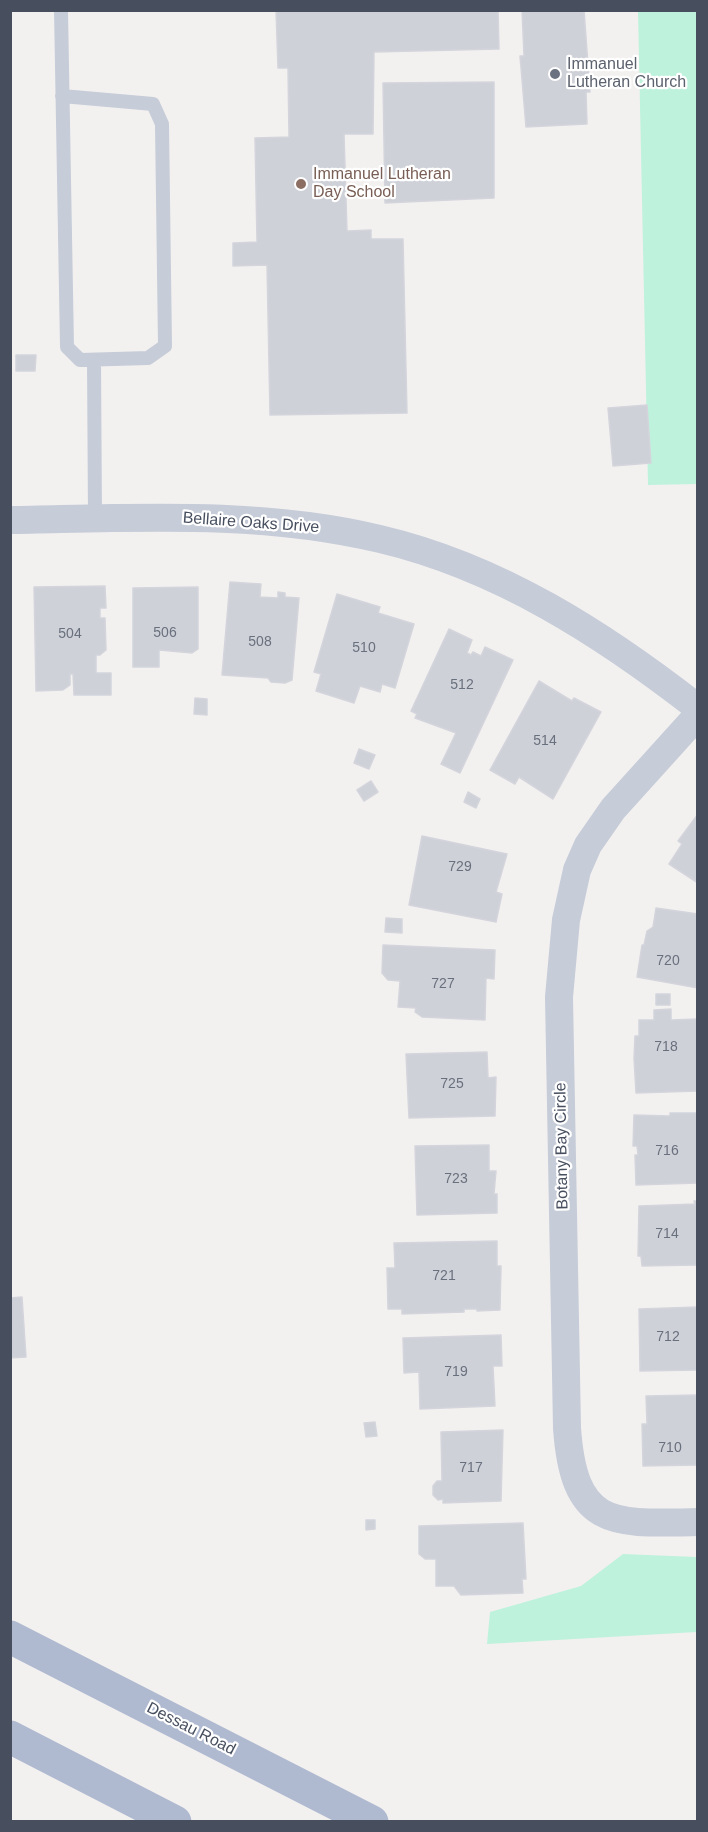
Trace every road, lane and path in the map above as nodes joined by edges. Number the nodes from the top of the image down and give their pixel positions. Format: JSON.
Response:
{"nodes":[{"id":1,"x":61,"y":10,"type":"edge"},
{"id":2,"x":62,"y":96,"type":"junction"},
{"id":3,"x":94,"y":360,"type":"junction"},
{"id":4,"x":94,"y":518,"type":"junction"},
{"id":5,"x":10,"y":520,"type":"edge"},
{"id":6,"x":698,"y":708,"type":"edge"},
{"id":7,"x":698,"y":715,"type":"edge"},
{"id":8,"x":698,"y":1522,"type":"edge"},
{"id":9,"x":10,"y":1637,"type":"edge"},
{"id":10,"x":10,"y":1737,"type":"edge"},
{"id":11,"x":175,"y":1821,"type":"edge"},
{"id":12,"x":372,"y":1821,"type":"edge"}],
"edges":[{"from":1,"to":2,"type":"lane"},
{"from":2,"to":3,"type":"lane"},
{"from":2,"to":3,"type":"lane"},
{"from":3,"to":4,"type":"lane"},
{"from":4,"to":5,"type":"street","name":"Bellaire Oaks Drive"},
{"from":4,"to":6,"type":"street","name":"Bellaire Oaks Drive"},
{"from":7,"to":8,"type":"street","name":"Botany Bay Circle"},
{"from":9,"to":12,"type":"main road","name":"Dessau Road"},
{"from":10,"to":11,"type":"main road"}]}
